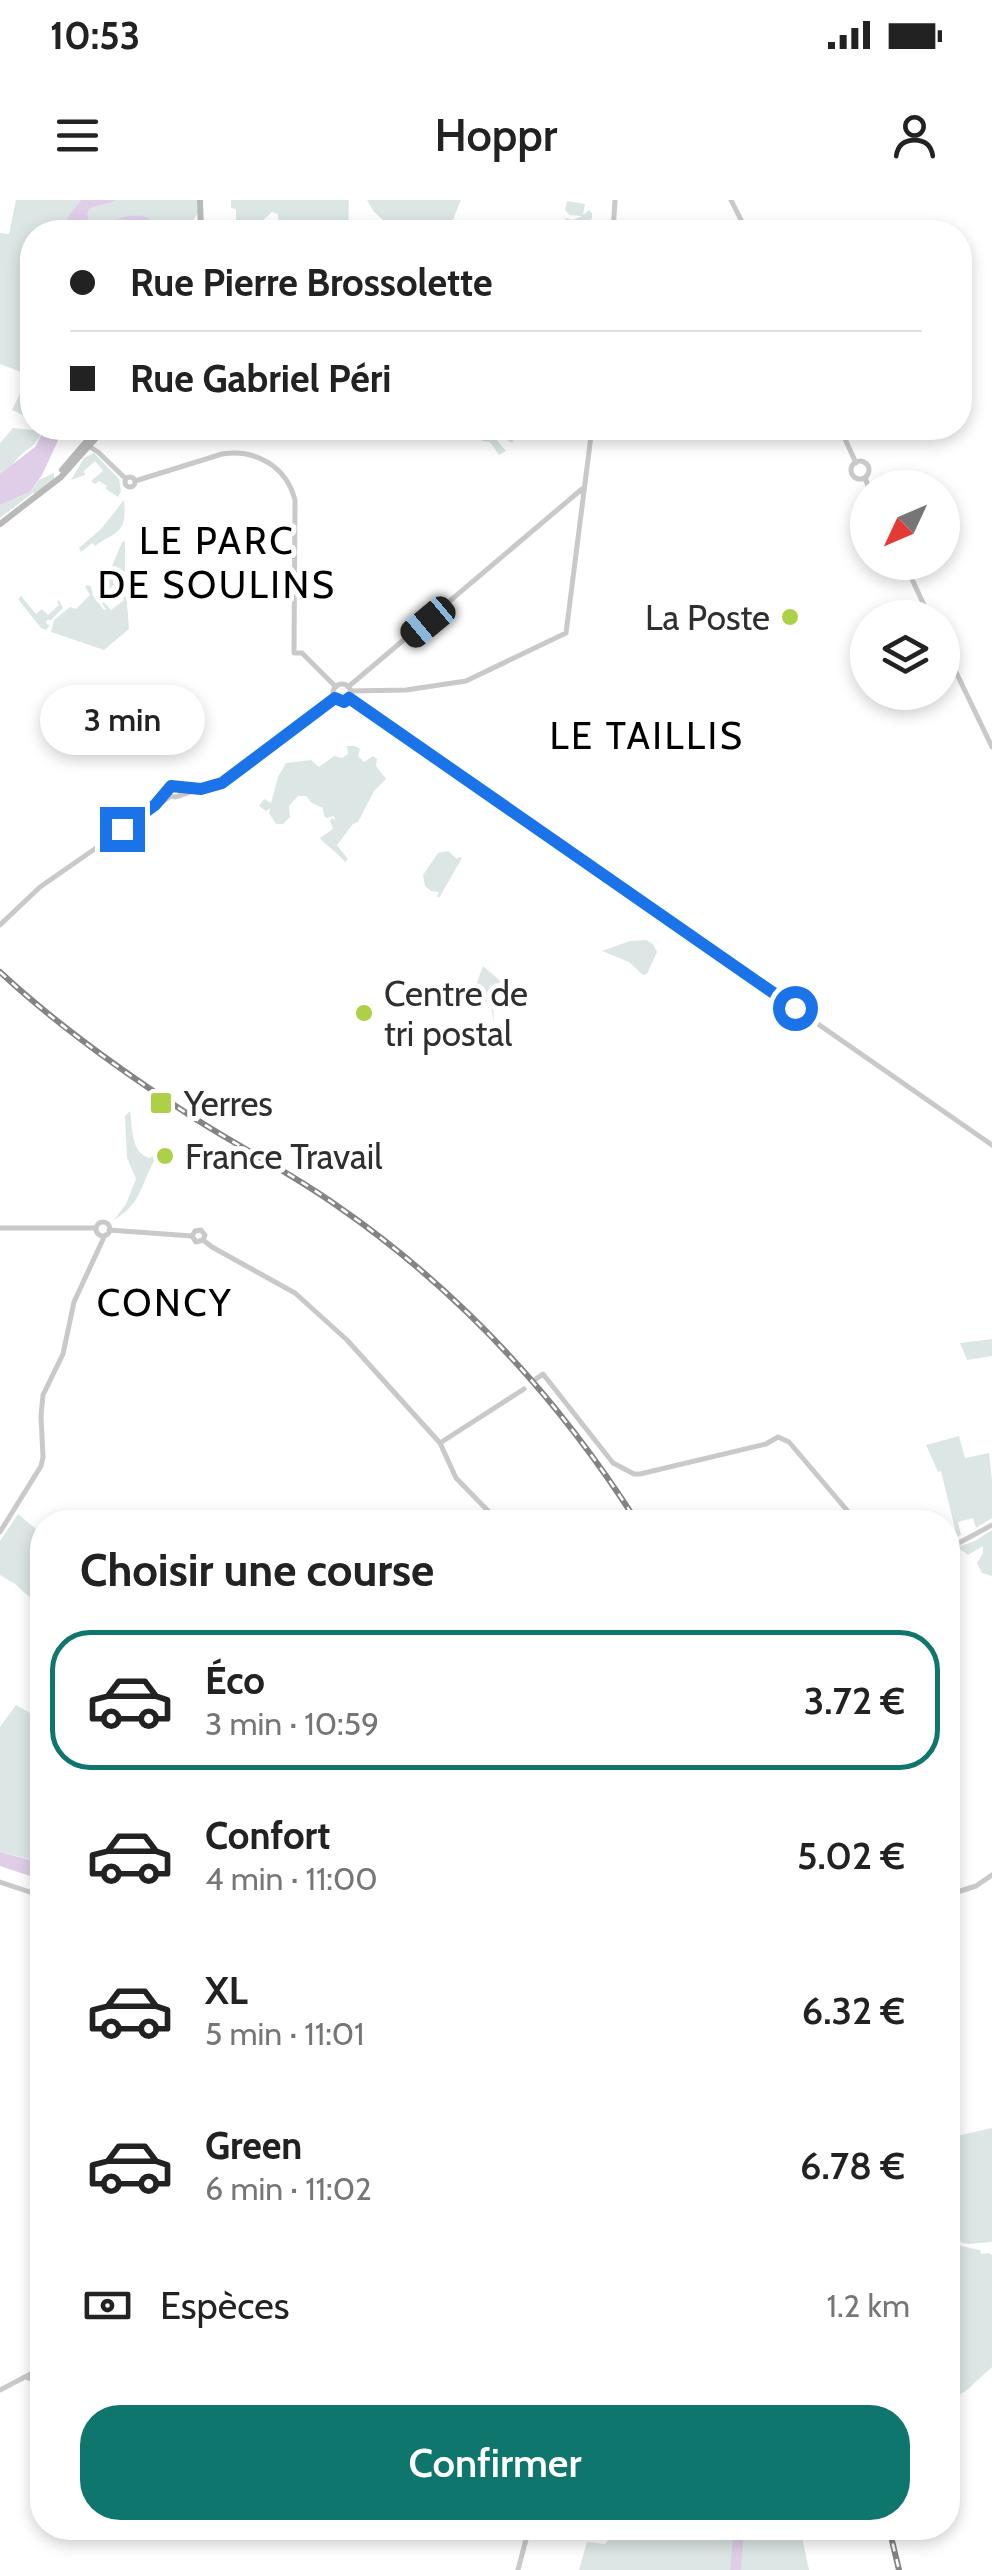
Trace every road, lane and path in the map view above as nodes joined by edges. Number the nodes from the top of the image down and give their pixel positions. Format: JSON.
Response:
{"nodes":[{"id":1,"x":90,"y":440,"type":"edge"},
{"id":2,"x":590,"y":440,"type":"edge"},
{"id":3,"x":845,"y":440,"type":"edge"},
{"id":4,"x":86,"y":444,"type":"junction"},
{"id":5,"x":856,"y":463,"type":"junction"},
{"id":6,"x":852,"y":470,"type":"edge"},
{"id":7,"x":868,"y":470,"type":"edge"},
{"id":8,"x":584,"y":487,"type":"junction"},
{"id":9,"x":0,"y":524,"type":"edge"},
{"id":10,"x":960,"y":680,"type":"edge"},
{"id":11,"x":336,"y":687,"type":"junction"},
{"id":12,"x":349,"y":692,"type":"junction"},
{"id":13,"x":335,"y":698,"type":"junction"},
{"id":14,"x":992,"y":747,"type":"edge"},
{"id":15,"x":0,"y":924,"type":"edge"},
{"id":16,"x":992,"y":1145,"type":"edge"},
{"id":17,"x":0,"y":1228,"type":"edge"},
{"id":18,"x":96,"y":1228,"type":"junction"},
{"id":19,"x":107,"y":1232,"type":"junction"},
{"id":20,"x":536,"y":1379,"type":"dead end"},
{"id":21,"x":524,"y":1390,"type":"dead end"},
{"id":22,"x":440,"y":1444,"type":"junction"},
{"id":23,"x":487,"y":1510,"type":"edge"},
{"id":24,"x":847,"y":1510,"type":"edge"},
{"id":25,"x":992,"y":1525,"type":"edge"},
{"id":26,"x":0,"y":1532,"type":"edge"},
{"id":27,"x":960,"y":1542,"type":"edge"},
{"id":28,"x":992,"y":1875,"type":"edge"},
{"id":29,"x":0,"y":1882,"type":"edge"},
{"id":30,"x":960,"y":1891,"type":"edge"},
{"id":31,"x":30,"y":1892,"type":"edge"},
{"id":32,"x":30,"y":2375,"type":"edge"},
{"id":33,"x":30,"y":2377,"type":"edge"},
{"id":34,"x":25,"y":2378,"type":"junction"},
{"id":35,"x":0,"y":2390,"type":"edge"},
{"id":36,"x":527,"y":2540,"type":"edge"},
{"id":37,"x":518,"y":2570,"type":"edge"}],
"edges":[{"from":1,"to":4,"type":"main road"},
{"from":2,"to":8,"type":"street"},
{"from":3,"to":5,"type":"street"},
{"from":4,"to":9,"type":"main road"},
{"from":4,"to":11,"type":"street"},
{"from":5,"to":6,"type":"street"},
{"from":5,"to":7,"type":"street"},
{"from":8,"to":12,"type":"street"},
{"from":8,"to":12,"type":"street"},
{"from":10,"to":14,"type":"street"},
{"from":11,"to":12,"type":"street"},
{"from":11,"to":13,"type":"street"},
{"from":12,"to":13,"type":"street"},
{"from":12,"to":16,"type":"street"},
{"from":13,"to":15,"type":"street"},
{"from":17,"to":18,"type":"street"},
{"from":18,"to":19,"type":"street"},
{"from":18,"to":19,"type":"street"},
{"from":19,"to":22,"type":"street"},
{"from":19,"to":26,"type":"street"},
{"from":20,"to":24,"type":"street"},
{"from":21,"to":22,"type":"street"},
{"from":22,"to":23,"type":"street"},
{"from":25,"to":27,"type":"street"},
{"from":28,"to":30,"type":"street"},
{"from":29,"to":31,"type":"street"},
{"from":32,"to":34,"type":"street"},
{"from":33,"to":34,"type":"street"},
{"from":34,"to":35,"type":"street"},
{"from":36,"to":37,"type":"street"}]}
